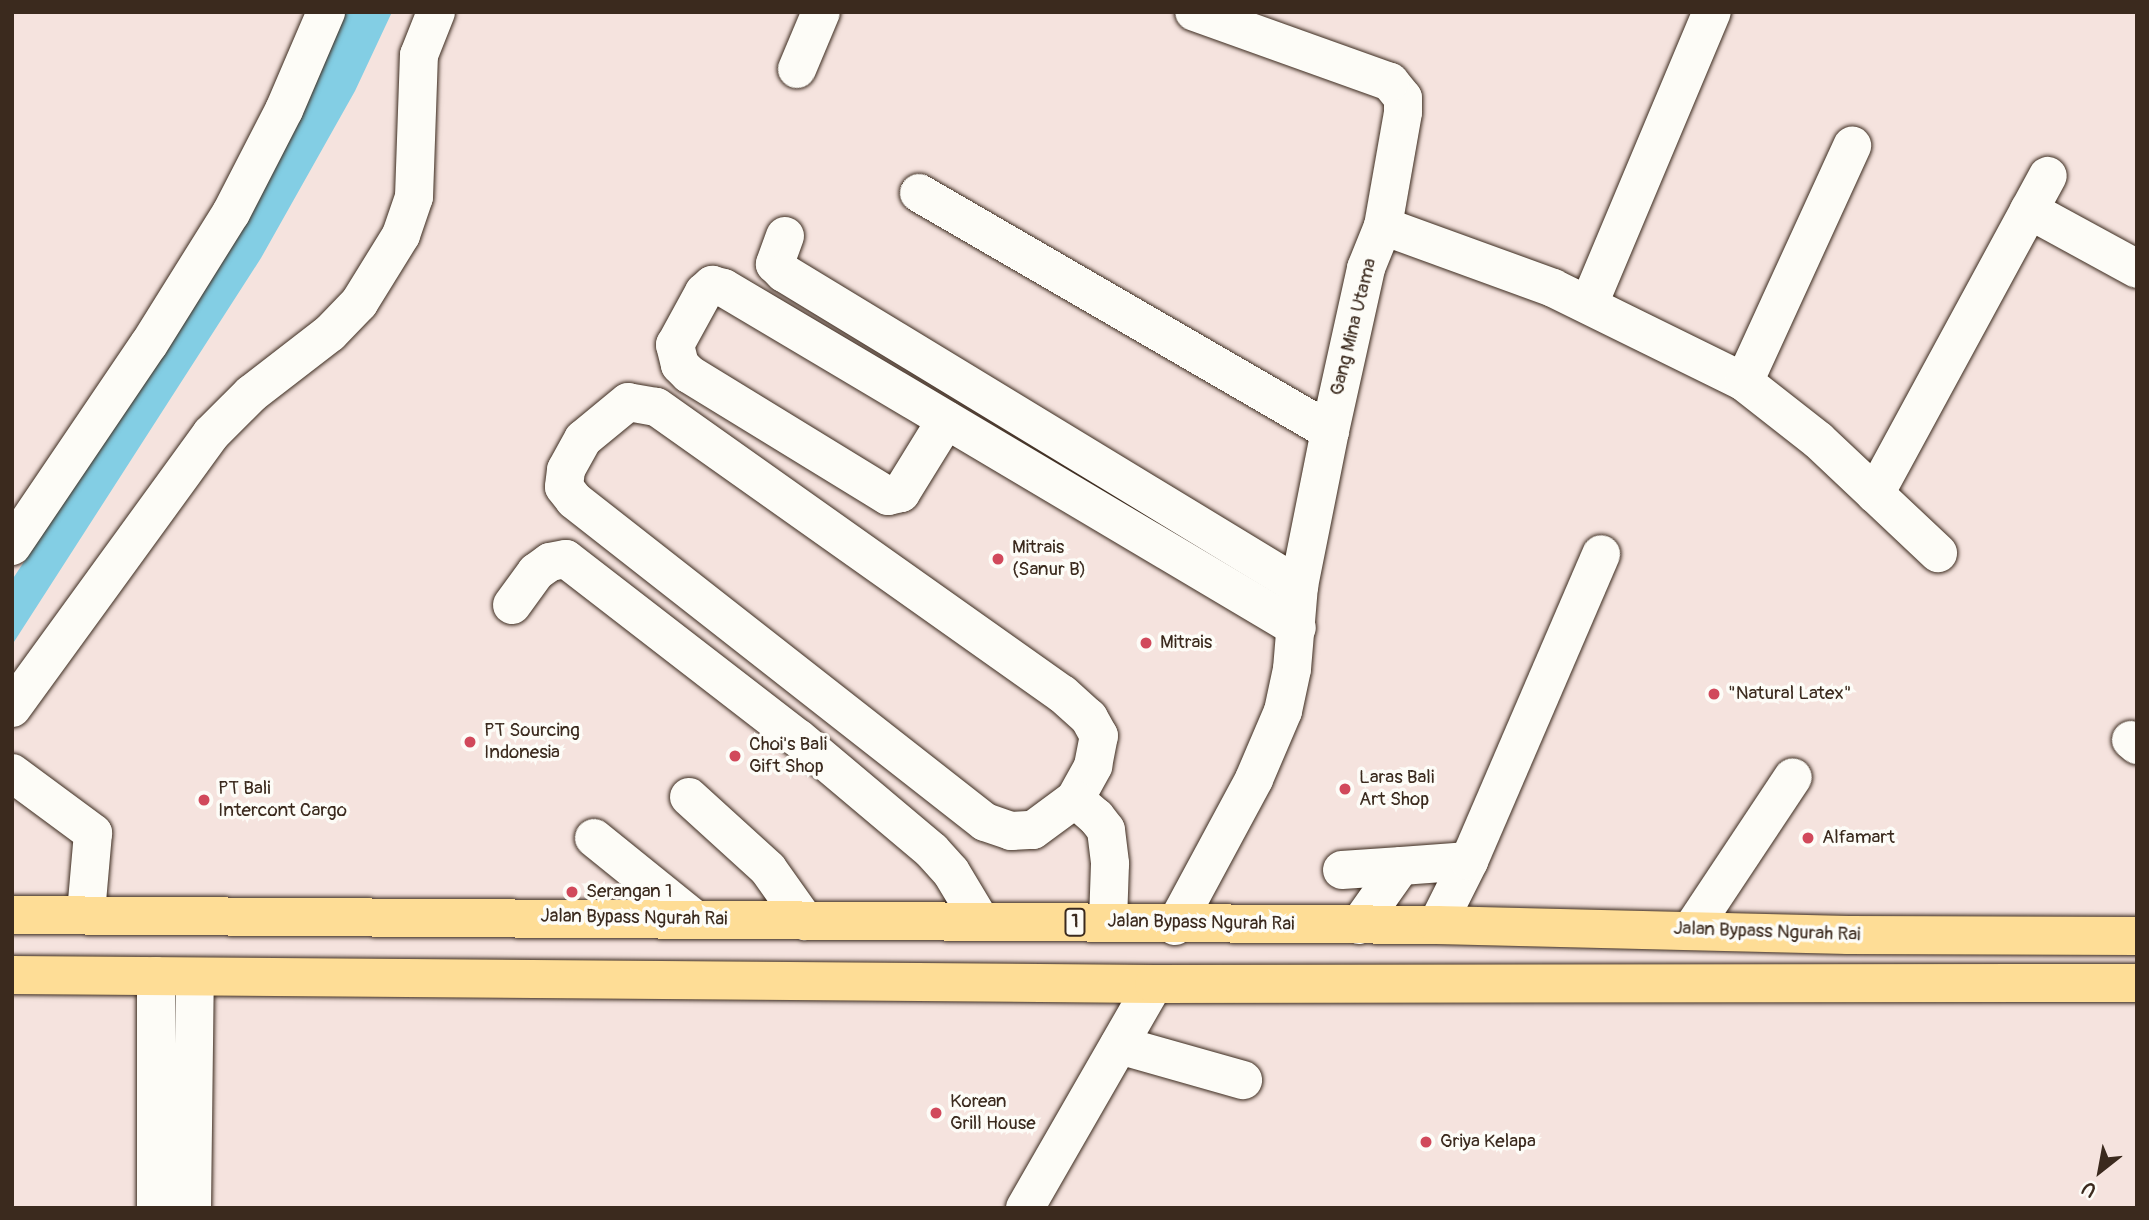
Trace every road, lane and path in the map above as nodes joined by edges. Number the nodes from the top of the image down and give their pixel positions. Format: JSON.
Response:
{"nodes":[{"id":1,"x":326,"y":12,"type":"edge"},
{"id":2,"x":436,"y":12,"type":"edge"},
{"id":3,"x":821,"y":12,"type":"edge"},
{"id":4,"x":1194,"y":12,"type":"edge"},
{"id":5,"x":1712,"y":12,"type":"edge"},
{"id":6,"x":797,"y":69,"type":"dead end"},
{"id":7,"x":1852,"y":146,"type":"dead end"},
{"id":8,"x":2048,"y":176,"type":"dead end"},
{"id":9,"x":919,"y":193,"type":"dead end"},
{"id":10,"x":2029,"y":210,"type":"junction"},
{"id":11,"x":1383,"y":226,"type":"junction"},
{"id":12,"x":785,"y":236,"type":"dead end"},
{"id":13,"x":2137,"y":269,"type":"edge"},
{"id":14,"x":1589,"y":304,"type":"junction"},
{"id":15,"x":1744,"y":382,"type":"junction"},
{"id":16,"x":946,"y":420,"type":"junction"},
{"id":17,"x":1330,"y":431,"type":"junction"},
{"id":18,"x":1875,"y":494,"type":"junction"},
{"id":19,"x":12,"y":546,"type":"edge"},
{"id":20,"x":1938,"y":552,"type":"dead end"},
{"id":21,"x":1601,"y":554,"type":"dead end"},
{"id":22,"x":1299,"y":586,"type":"junction"},
{"id":23,"x":512,"y":605,"type":"dead end"},
{"id":24,"x":1297,"y":628,"type":"junction"},
{"id":25,"x":12,"y":708,"type":"edge"},
{"id":26,"x":12,"y":773,"type":"edge"},
{"id":27,"x":1793,"y":777,"type":"dead end"},
{"id":28,"x":690,"y":797,"type":"dead end"},
{"id":29,"x":1075,"y":799,"type":"junction"},
{"id":30,"x":594,"y":838,"type":"dead end"},
{"id":31,"x":1469,"y":861,"type":"junction"},
{"id":32,"x":1401,"y":866,"type":"junction"},
{"id":33,"x":1342,"y":870,"type":"dead end"},
{"id":34,"x":86,"y":913,"type":"junction"},
{"id":35,"x":12,"y":915,"type":"edge"},
{"id":36,"x":693,"y":918,"type":"junction"},
{"id":37,"x":805,"y":921,"type":"junction"},
{"id":38,"x":981,"y":922,"type":"junction"},
{"id":39,"x":1108,"y":922,"type":"junction"},
{"id":40,"x":1359,"y":925,"type":"junction"},
{"id":41,"x":1437,"y":925,"type":"junction"},
{"id":42,"x":1175,"y":926,"type":"junction"},
{"id":43,"x":1692,"y":929,"type":"junction"},
{"id":44,"x":1848,"y":935,"type":"junction"},
{"id":45,"x":2137,"y":936,"type":"edge"},
{"id":46,"x":12,"y":975,"type":"edge"},
{"id":47,"x":156,"y":976,"type":"junction"},
{"id":48,"x":195,"y":977,"type":"junction"},
{"id":49,"x":1850,"y":983,"type":"junction"},
{"id":50,"x":1154,"y":984,"type":"junction"},
{"id":51,"x":2137,"y":984,"type":"edge"},
{"id":52,"x":1119,"y":1045,"type":"junction"},
{"id":53,"x":1243,"y":1080,"type":"dead end"},
{"id":54,"x":156,"y":1208,"type":"edge"},
{"id":55,"x":192,"y":1208,"type":"edge"},
{"id":56,"x":1025,"y":1208,"type":"edge"}],
"edges":[{"from":1,"to":19,"type":"street"},
{"from":2,"to":25,"type":"street"},
{"from":3,"to":6,"type":"street"},
{"from":4,"to":11,"type":"street","name":"Gang Mina Utama"},
{"from":5,"to":14,"type":"street"},
{"from":7,"to":15,"type":"street"},
{"from":8,"to":10,"type":"street"},
{"from":9,"to":17,"type":"street"},
{"from":10,"to":13,"type":"street"},
{"from":10,"to":18,"type":"street"},
{"from":11,"to":14,"type":"street"},
{"from":11,"to":17,"type":"street","name":"Gang Mina Utama"},
{"from":12,"to":22,"type":"street"},
{"from":14,"to":15,"type":"street"},
{"from":15,"to":18,"type":"street"},
{"from":16,"to":16,"type":"street"},
{"from":16,"to":24,"type":"street"},
{"from":17,"to":22,"type":"street","name":"Gang Mina Utama"},
{"from":18,"to":20,"type":"street"},
{"from":21,"to":31,"type":"street"},
{"from":22,"to":24,"type":"street","name":"Gang Mina Utama"},
{"from":23,"to":38,"type":"street"},
{"from":24,"to":42,"type":"street","name":"Gang Mina Utama"},
{"from":26,"to":34,"type":"street"},
{"from":27,"to":43,"type":"street"},
{"from":28,"to":37,"type":"street"},
{"from":29,"to":29,"type":"street"},
{"from":29,"to":39,"type":"street"},
{"from":30,"to":36,"type":"street"},
{"from":31,"to":32,"type":"street"},
{"from":31,"to":41,"type":"street"},
{"from":32,"to":33,"type":"street"},
{"from":32,"to":40,"type":"street"},
{"from":34,"to":35,"type":"highway","name":"Jalan Bypass Ngurah Rai","number":"1"},
{"from":34,"to":36,"type":"highway","name":"Jalan Bypass Ngurah Rai","number":"1"},
{"from":36,"to":37,"type":"highway","name":"Jalan Bypass Ngurah Rai","number":"1"},
{"from":37,"to":38,"type":"highway","name":"Jalan Bypass Ngurah Rai","number":"1"},
{"from":38,"to":39,"type":"highway","name":"Jalan Bypass Ngurah Rai","number":"1"},
{"from":39,"to":42,"type":"highway","name":"Jalan Bypass Ngurah Rai","number":"1"},
{"from":40,"to":41,"type":"highway","name":"Jalan Bypass Ngurah Rai","number":"1"},
{"from":40,"to":42,"type":"highway","name":"Jalan Bypass Ngurah Rai","number":"1"},
{"from":41,"to":43,"type":"highway","name":"Jalan Bypass Ngurah Rai","number":"1"},
{"from":43,"to":44,"type":"highway","name":"Jalan Bypass Ngurah Rai","number":"1"},
{"from":44,"to":45,"type":"highway","name":"Jalan Bypass Ngurah Rai","number":"1"},
{"from":44,"to":49,"type":"highway"},
{"from":46,"to":47,"type":"highway"},
{"from":47,"to":48,"type":"highway"},
{"from":47,"to":54,"type":"street"},
{"from":48,"to":50,"type":"highway"},
{"from":48,"to":55,"type":"street"},
{"from":49,"to":50,"type":"highway"},
{"from":49,"to":51,"type":"highway"},
{"from":50,"to":52,"type":"street"},
{"from":52,"to":53,"type":"street"},
{"from":52,"to":56,"type":"street"}]}
